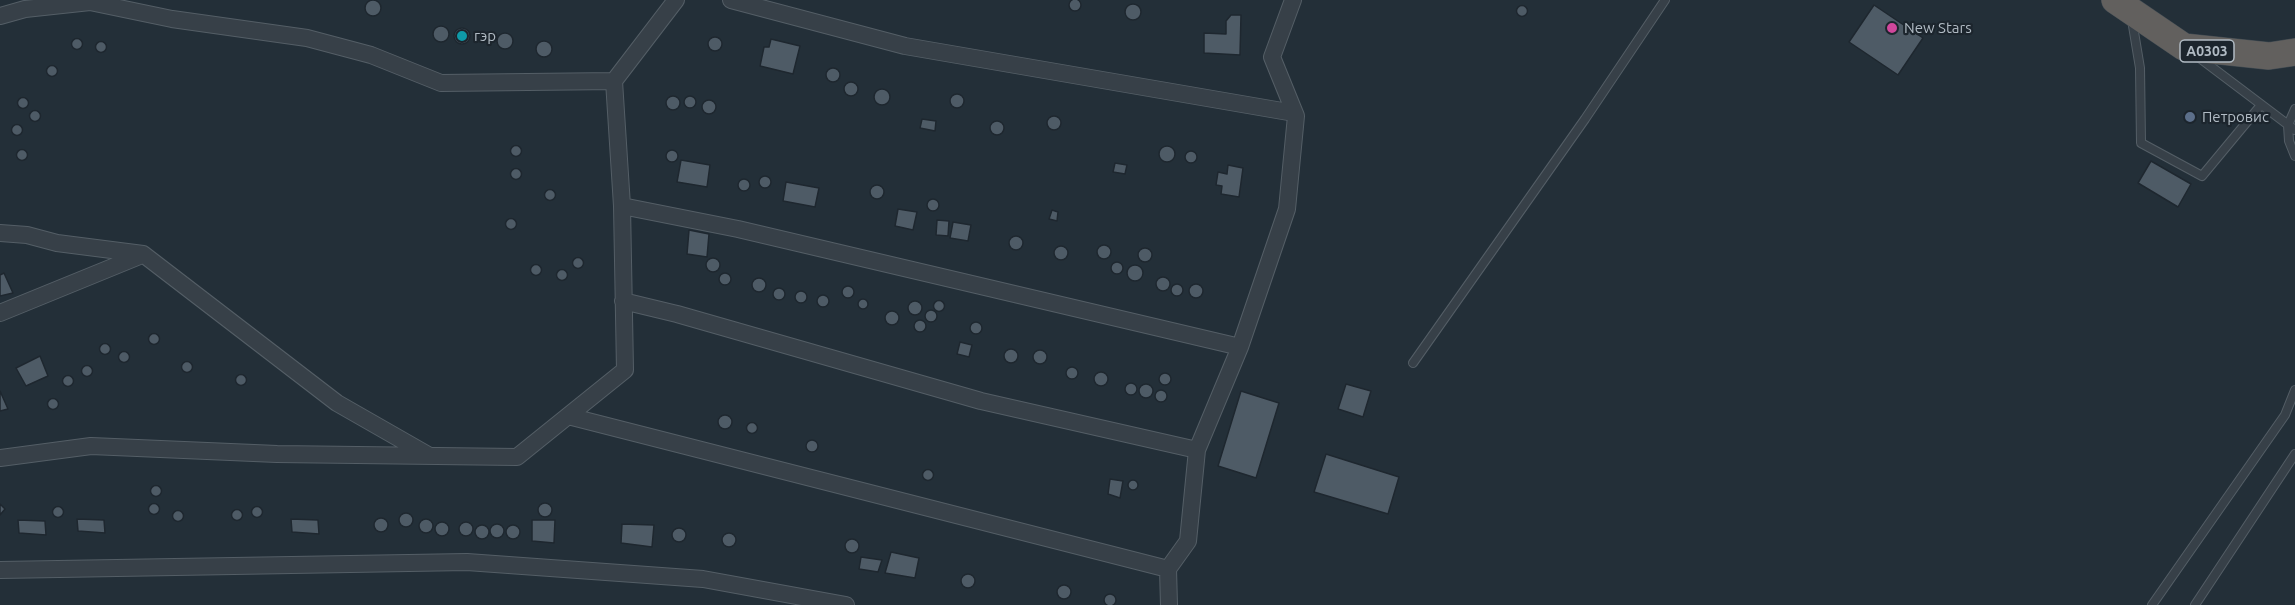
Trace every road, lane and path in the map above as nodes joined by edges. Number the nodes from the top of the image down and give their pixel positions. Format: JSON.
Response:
{"nodes":[{"id":1,"x":676,"y":0,"type":"edge"},
{"id":2,"x":731,"y":0,"type":"edge"},
{"id":3,"x":1293,"y":0,"type":"edge"},
{"id":4,"x":1665,"y":0,"type":"edge"},
{"id":5,"x":2122,"y":5,"type":"edge"},
{"id":6,"x":0,"y":16,"type":"edge"},
{"id":7,"x":2184,"y":47,"type":"junction"},
{"id":8,"x":2295,"y":52,"type":"edge"},
{"id":9,"x":614,"y":81,"type":"junction"},
{"id":10,"x":2261,"y":105,"type":"junction"},
{"id":11,"x":2295,"y":109,"type":"edge"},
{"id":12,"x":1294,"y":113,"type":"junction"},
{"id":13,"x":2291,"y":128,"type":"edge"},
{"id":14,"x":2295,"y":156,"type":"edge"},
{"id":15,"x":622,"y":206,"type":"junction"},
{"id":16,"x":0,"y":233,"type":"edge"},
{"id":17,"x":143,"y":254,"type":"junction"},
{"id":18,"x":623,"y":301,"type":"junction"},
{"id":19,"x":0,"y":313,"type":"edge"},
{"id":20,"x":1240,"y":347,"type":"junction"},
{"id":21,"x":1413,"y":363,"type":"dead end"},
{"id":22,"x":2295,"y":390,"type":"edge"},
{"id":23,"x":568,"y":416,"type":"junction"},
{"id":24,"x":1197,"y":450,"type":"junction"},
{"id":25,"x":2295,"y":454,"type":"edge"},
{"id":26,"x":431,"y":456,"type":"junction"},
{"id":27,"x":0,"y":458,"type":"edge"},
{"id":28,"x":1168,"y":569,"type":"junction"},
{"id":29,"x":0,"y":570,"type":"edge"},
{"id":30,"x":846,"y":605,"type":"edge"},
{"id":31,"x":1169,"y":605,"type":"edge"},
{"id":32,"x":2152,"y":605,"type":"edge"},
{"id":33,"x":2195,"y":605,"type":"edge"}],
"edges":[{"from":1,"to":9,"type":"street"},
{"from":2,"to":12,"type":"street"},
{"from":3,"to":12,"type":"street"},
{"from":4,"to":21,"type":"lane"},
{"from":5,"to":7,"type":"highway","number":"A0303"},
{"from":5,"to":10,"type":"lane"},
{"from":6,"to":9,"type":"street"},
{"from":7,"to":8,"type":"highway","number":"A0303"},
{"from":7,"to":10,"type":"lane"},
{"from":9,"to":15,"type":"street"},
{"from":10,"to":13,"type":"lane"},
{"from":11,"to":13,"type":"lane"},
{"from":12,"to":20,"type":"street"},
{"from":13,"to":14,"type":"lane"},
{"from":15,"to":18,"type":"street"},
{"from":15,"to":20,"type":"street"},
{"from":16,"to":17,"type":"street"},
{"from":17,"to":19,"type":"street"},
{"from":17,"to":26,"type":"street"},
{"from":18,"to":23,"type":"street"},
{"from":18,"to":24,"type":"street"},
{"from":20,"to":24,"type":"street"},
{"from":22,"to":32,"type":"lane"},
{"from":23,"to":26,"type":"street"},
{"from":23,"to":28,"type":"street"},
{"from":24,"to":28,"type":"street"},
{"from":25,"to":33,"type":"lane"},
{"from":26,"to":27,"type":"street"},
{"from":28,"to":31,"type":"street"},
{"from":29,"to":30,"type":"street"}]}
